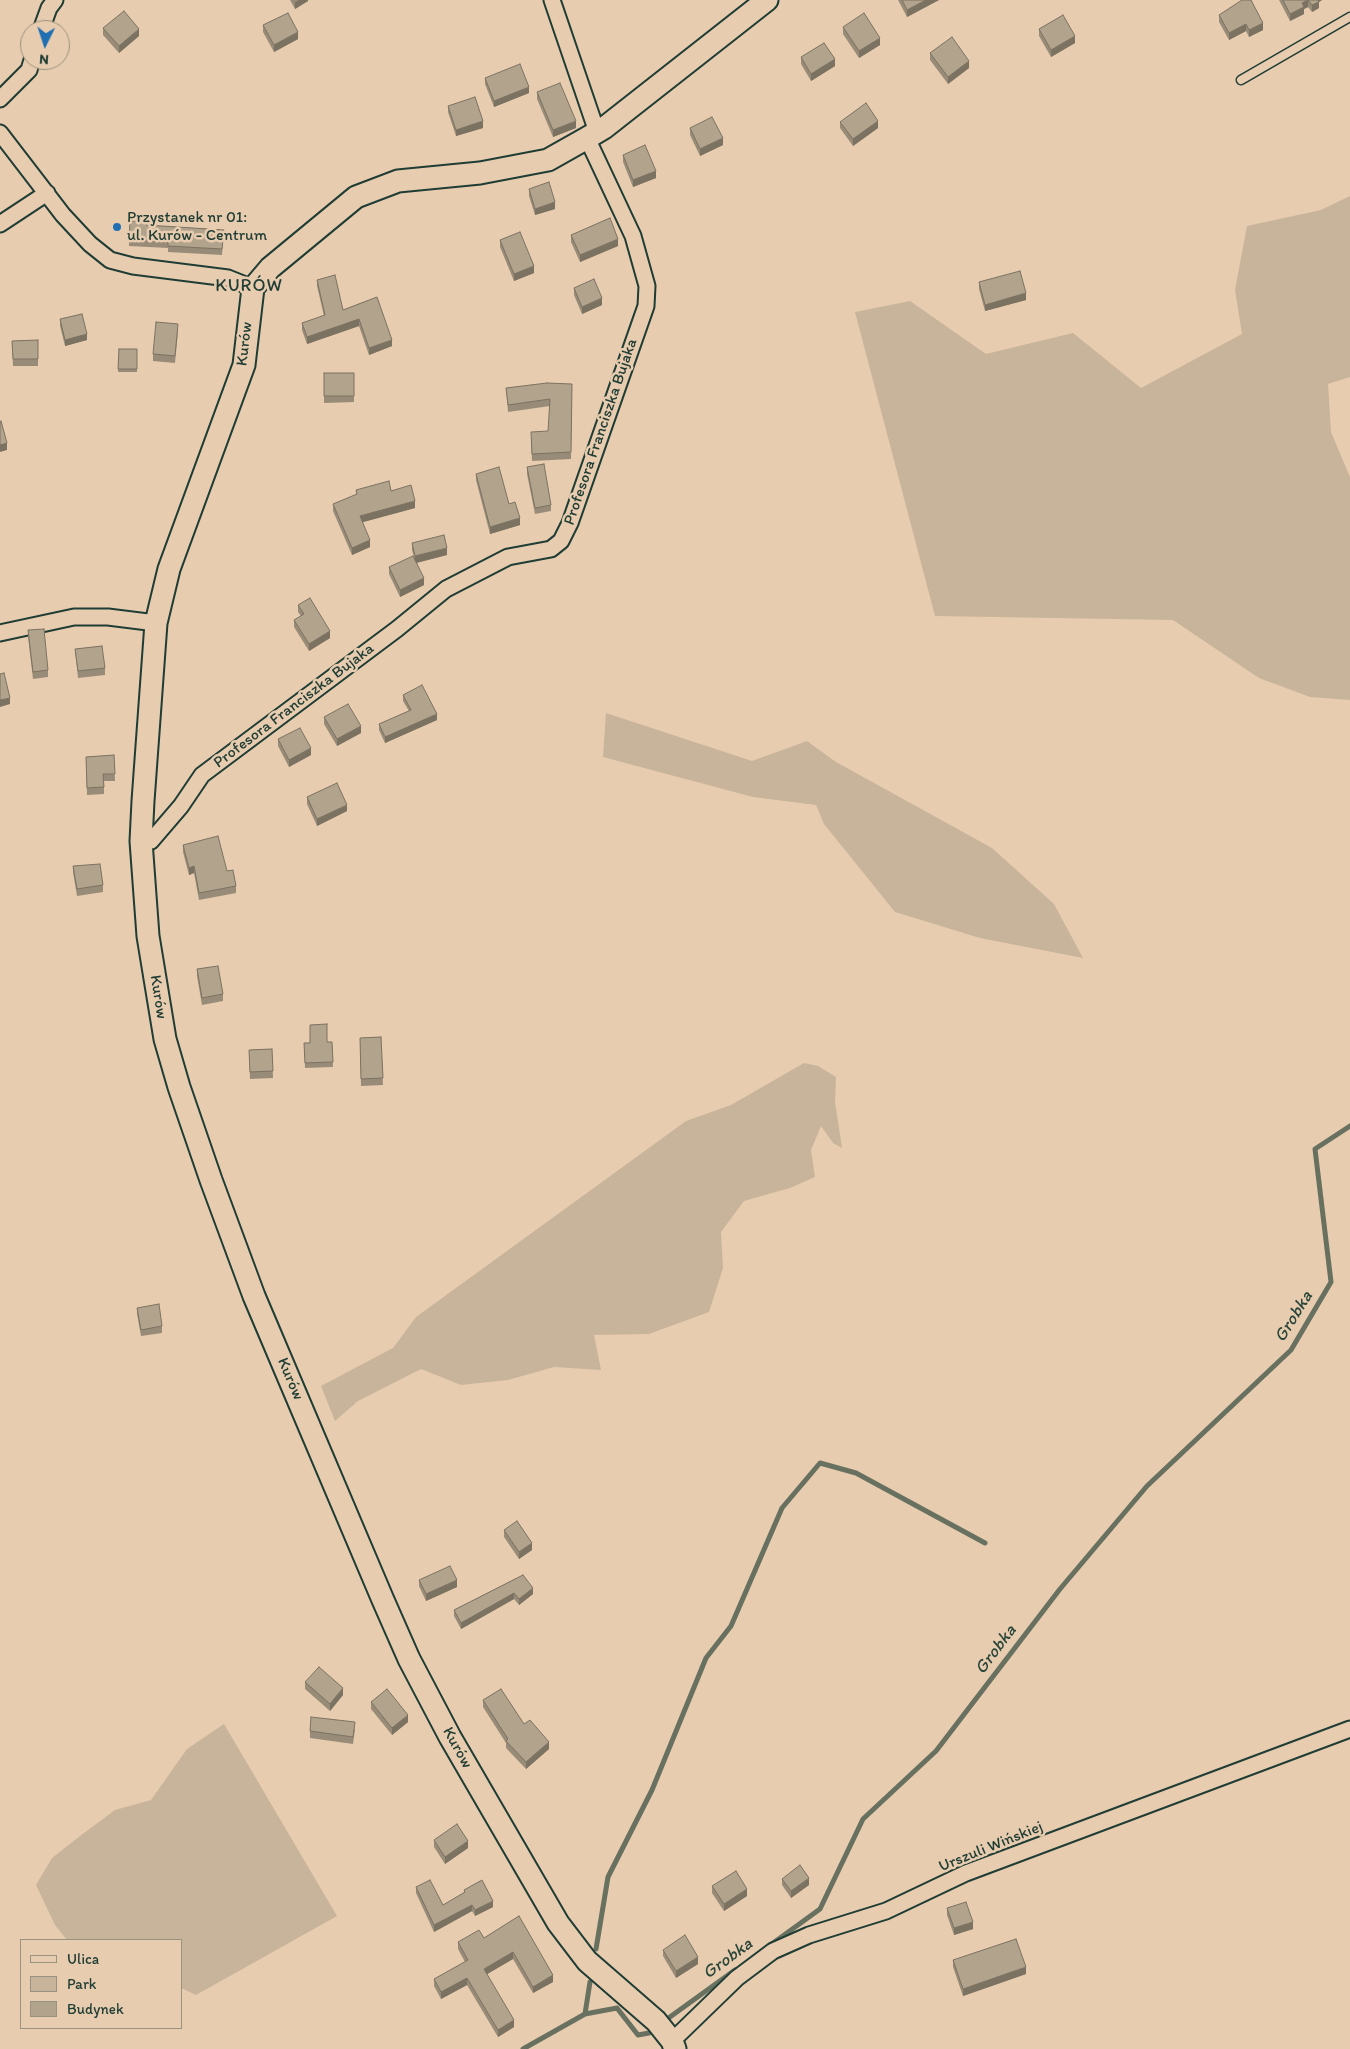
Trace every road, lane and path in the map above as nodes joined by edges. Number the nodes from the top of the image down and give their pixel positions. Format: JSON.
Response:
{"nodes":[{"id":1,"x":55,"y":0,"type":"edge"},
{"id":2,"x":552,"y":0,"type":"edge"},
{"id":3,"x":767,"y":0,"type":"edge"},
{"id":4,"x":1350,"y":17,"type":"edge"},
{"id":5,"x":45,"y":20,"type":"edge"},
{"id":6,"x":29,"y":70,"type":"edge"},
{"id":7,"x":1241,"y":80,"type":"dead end"},
{"id":8,"x":0,"y":99,"type":"edge"},
{"id":9,"x":0,"y":133,"type":"edge"},
{"id":10,"x":592,"y":135,"type":"junction"},
{"id":11,"x":47,"y":193,"type":"junction"},
{"id":12,"x":0,"y":224,"type":"edge"},
{"id":13,"x":252,"y":288,"type":"junction"},
{"id":14,"x":156,"y":623,"type":"junction"},
{"id":15,"x":0,"y":632,"type":"edge"},
{"id":16,"x":141,"y":841,"type":"junction"},
{"id":17,"x":1350,"y":1729,"type":"edge"},
{"id":18,"x":667,"y":2036,"type":"edge"}],
"edges":[{"from":1,"to":5,"type":"street"},
{"from":2,"to":10,"type":"street","name":"Profesora Franciszka Bujaka"},
{"from":3,"to":10,"type":"street"},
{"from":4,"to":7,"type":"lane"},
{"from":6,"to":8,"type":"street"},
{"from":9,"to":11,"type":"street"},
{"from":10,"to":13,"type":"street"},
{"from":10,"to":16,"type":"street","name":"Profesora Franciszka Bujaka"},
{"from":11,"to":12,"type":"street"},
{"from":11,"to":13,"type":"street"},
{"from":13,"to":14,"type":"street","name":"Kurów"},
{"from":14,"to":15,"type":"street"},
{"from":14,"to":16,"type":"street","name":"Kurów"},
{"from":16,"to":18,"type":"street","name":"Kurów"},
{"from":17,"to":18,"type":"street","name":"Urszuli Wińskiej"}]}
